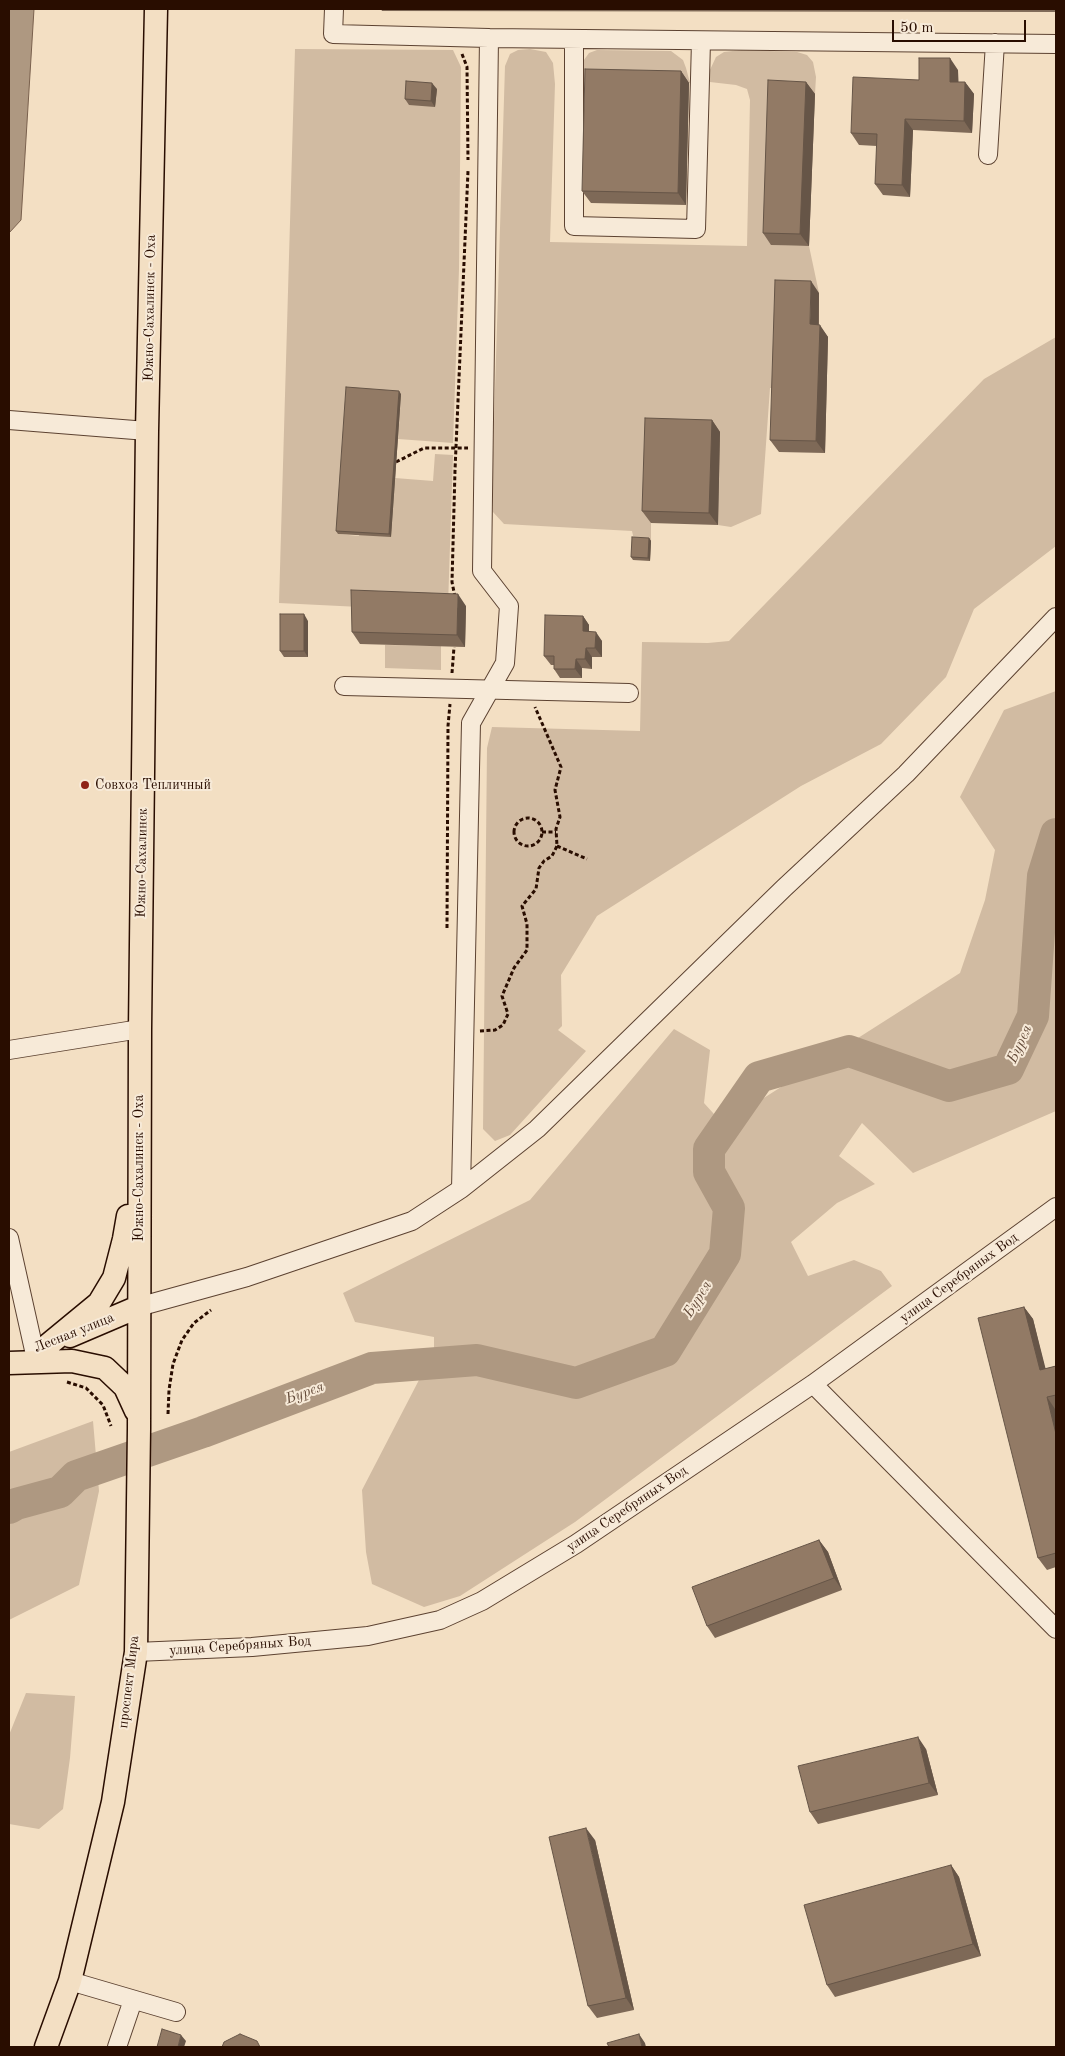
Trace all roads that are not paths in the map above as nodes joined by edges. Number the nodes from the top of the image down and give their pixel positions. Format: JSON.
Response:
{"nodes":[{"id":1,"x":156,"y":9,"type":"edge"},
{"id":2,"x":334,"y":9,"type":"edge"},
{"id":3,"x":489,"y":38,"type":"junction"},
{"id":4,"x":574,"y":39,"type":"junction"},
{"id":5,"x":701,"y":40,"type":"junction"},
{"id":6,"x":995,"y":43,"type":"junction"},
{"id":7,"x":1056,"y":44,"type":"edge"},
{"id":8,"x":988,"y":154,"type":"dead end"},
{"id":9,"x":9,"y":420,"type":"edge"},
{"id":10,"x":147,"y":430,"type":"junction"},
{"id":11,"x":145,"y":606,"type":"joint"},
{"id":12,"x":1056,"y":617,"type":"edge"},
{"id":13,"x":344,"y":686,"type":"dead end"},
{"id":14,"x":490,"y":690,"type":"junction"},
{"id":15,"x":629,"y":693,"type":"dead end"},
{"id":16,"x":140,"y":1029,"type":"junction"},
{"id":17,"x":9,"y":1050,"type":"edge"},
{"id":18,"x":139,"y":1141,"type":"junction"},
{"id":19,"x":461,"y":1189,"type":"junction"},
{"id":20,"x":1056,"y":1208,"type":"edge"},
{"id":21,"x":9,"y":1238,"type":"edge"},
{"id":22,"x":138,"y":1307,"type":"junction"},
{"id":23,"x":41,"y":1347,"type":"junction"},
{"id":24,"x":9,"y":1358,"type":"edge"},
{"id":25,"x":9,"y":1363,"type":"edge"},
{"id":26,"x":813,"y":1384,"type":"junction"},
{"id":27,"x":139,"y":1423,"type":"junction"},
{"id":28,"x":1056,"y":1629,"type":"edge"},
{"id":29,"x":136,"y":1652,"type":"junction"},
{"id":30,"x":70,"y":1981,"type":"junction"},
{"id":31,"x":133,"y":2000,"type":"junction"},
{"id":32,"x":176,"y":2012,"type":"dead end"},
{"id":33,"x":46,"y":2047,"type":"edge"},
{"id":34,"x":117,"y":2047,"type":"edge"}],
"edges":[{"from":1,"to":10,"type":"main road","name":"Южно-Сахалинск - Оха"},
{"from":2,"to":3,"type":"street"},
{"from":3,"to":4,"type":"street"},
{"from":3,"to":14,"type":"street"},
{"from":4,"to":5,"type":"street"},
{"from":4,"to":5,"type":"street"},
{"from":5,"to":6,"type":"street"},
{"from":6,"to":7,"type":"street"},
{"from":6,"to":8,"type":"street"},
{"from":9,"to":10,"type":"street"},
{"from":10,"to":11,"type":"main road","name":"Южно-Сахалинск - Оха"},
{"from":11,"to":16,"type":"main road","name":"Южно-Сахалинск"},
{"from":12,"to":19,"type":"street"},
{"from":13,"to":14,"type":"street"},
{"from":14,"to":15,"type":"street"},
{"from":14,"to":19,"type":"street"},
{"from":16,"to":17,"type":"street"},
{"from":16,"to":18,"type":"main road","name":"Южно-Сахалинск - Оха"},
{"from":18,"to":22,"type":"main road","name":"Южно-Сахалинск - Оха"},
{"from":18,"to":23,"type":"main road"},
{"from":19,"to":22,"type":"street"},
{"from":20,"to":26,"type":"street","name":"улица Серебряных Вод"},
{"from":21,"to":23,"type":"street"},
{"from":22,"to":23,"type":"main road","name":"Лесная улица"},
{"from":22,"to":27,"type":"main road","name":"проспект Мира"},
{"from":23,"to":24,"type":"main road","name":"Лесная улица"},
{"from":25,"to":27,"type":"main road"},
{"from":26,"to":28,"type":"street"},
{"from":26,"to":29,"type":"street","name":"улица Серебряных Вод"},
{"from":27,"to":29,"type":"main road","name":"проспект Мира"},
{"from":29,"to":30,"type":"main road","name":"проспект Мира"},
{"from":30,"to":31,"type":"street"},
{"from":30,"to":33,"type":"main road","name":"проспект Мира"},
{"from":31,"to":32,"type":"street"},
{"from":31,"to":34,"type":"street"}]}
